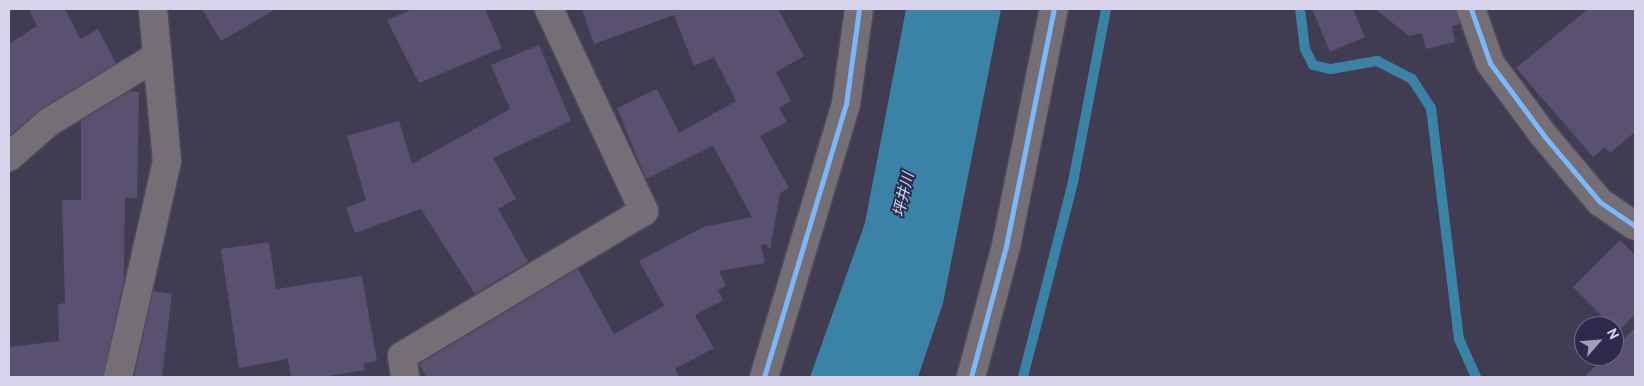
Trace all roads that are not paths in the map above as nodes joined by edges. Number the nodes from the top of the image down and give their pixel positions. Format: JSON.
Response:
{"nodes":[{"id":1,"x":153,"y":9,"type":"edge"},
{"id":2,"x":549,"y":9,"type":"edge"},
{"id":3,"x":859,"y":9,"type":"edge"},
{"id":4,"x":1054,"y":9,"type":"edge"},
{"id":5,"x":1471,"y":9,"type":"edge"},
{"id":6,"x":156,"y":57,"type":"junction"},
{"id":7,"x":9,"y":157,"type":"edge"},
{"id":8,"x":1635,"y":226,"type":"edge"},
{"id":9,"x":396,"y":375,"type":"edge"},
{"id":10,"x":118,"y":377,"type":"edge"},
{"id":11,"x":764,"y":377,"type":"edge"},
{"id":12,"x":971,"y":377,"type":"edge"}],
"edges":[{"from":1,"to":6,"type":"street"},
{"from":2,"to":9,"type":"street"},
{"from":3,"to":11,"type":"street"},
{"from":4,"to":12,"type":"street"},
{"from":5,"to":8,"type":"street"},
{"from":6,"to":7,"type":"street"},
{"from":6,"to":10,"type":"street"}]}
